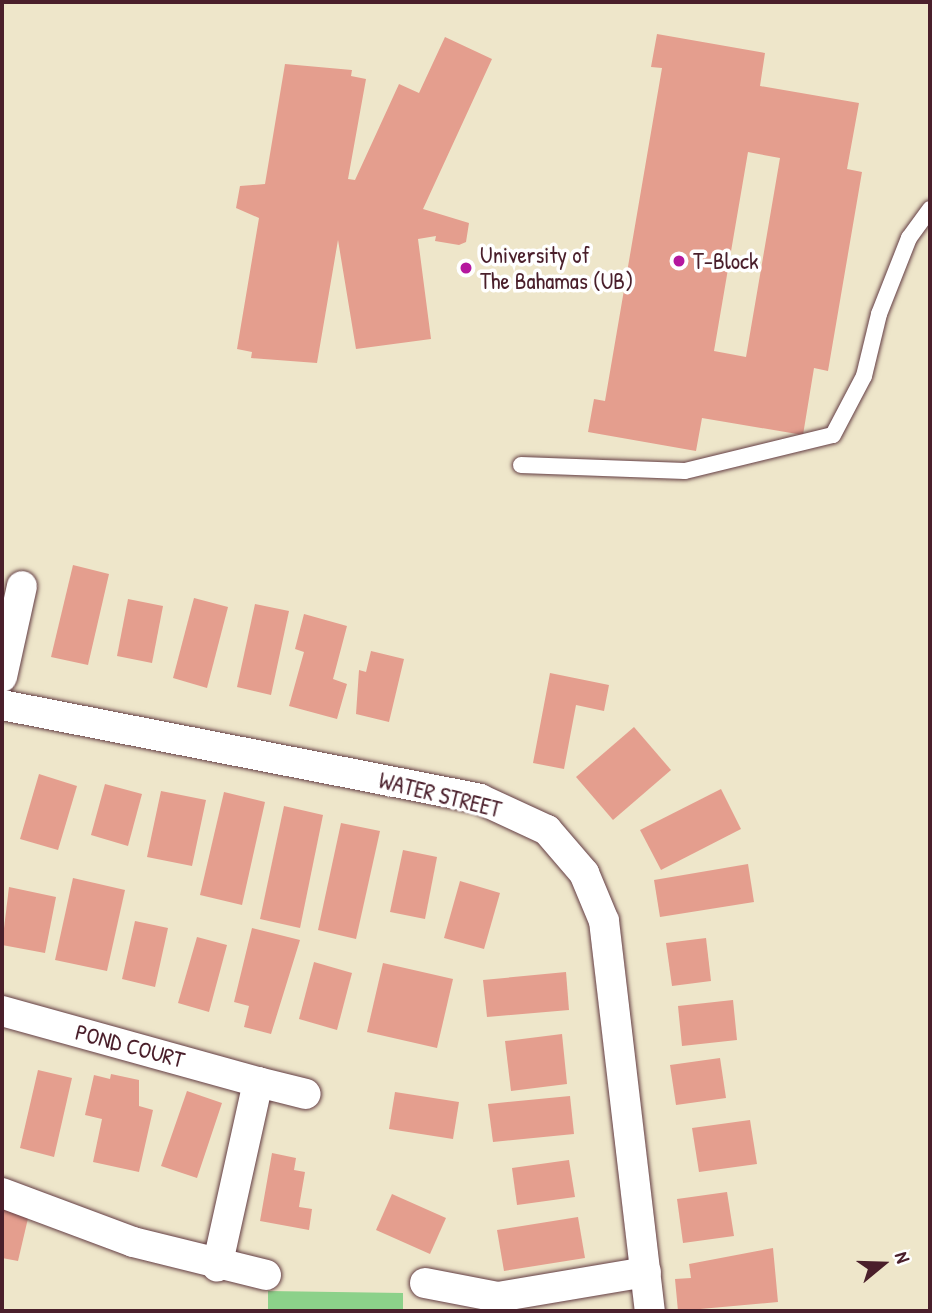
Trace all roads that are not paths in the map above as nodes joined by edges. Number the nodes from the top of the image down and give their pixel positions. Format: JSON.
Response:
{"nodes":[{"id":1,"x":930,"y":209,"type":"edge"},
{"id":2,"x":521,"y":465,"type":"dead end"},
{"id":3,"x":22,"y":586,"type":"dead end"},
{"id":4,"x":2,"y":677,"type":"edge"},
{"id":5,"x":2,"y":705,"type":"edge"},
{"id":6,"x":2,"y":1011,"type":"edge"},
{"id":7,"x":258,"y":1082,"type":"junction"},
{"id":8,"x":306,"y":1094,"type":"dead end"},
{"id":9,"x":2,"y":1193,"type":"edge"},
{"id":10,"x":217,"y":1267,"type":"junction"},
{"id":11,"x":646,"y":1272,"type":"junction"},
{"id":12,"x":267,"y":1275,"type":"dead end"},
{"id":13,"x":425,"y":1283,"type":"dead end"},
{"id":14,"x":650,"y":1311,"type":"edge"}],
"edges":[{"from":1,"to":2,"type":"lane"},
{"from":3,"to":4,"type":"street"},
{"from":5,"to":11,"type":"street","name":"WATER STREET"},
{"from":6,"to":7,"type":"street","name":"POND COURT"},
{"from":7,"to":8,"type":"street","name":"POND COURT"},
{"from":7,"to":10,"type":"street"},
{"from":9,"to":10,"type":"street"},
{"from":10,"to":12,"type":"street"},
{"from":11,"to":13,"type":"street"},
{"from":11,"to":14,"type":"street","name":"WATER STREET"}]}
